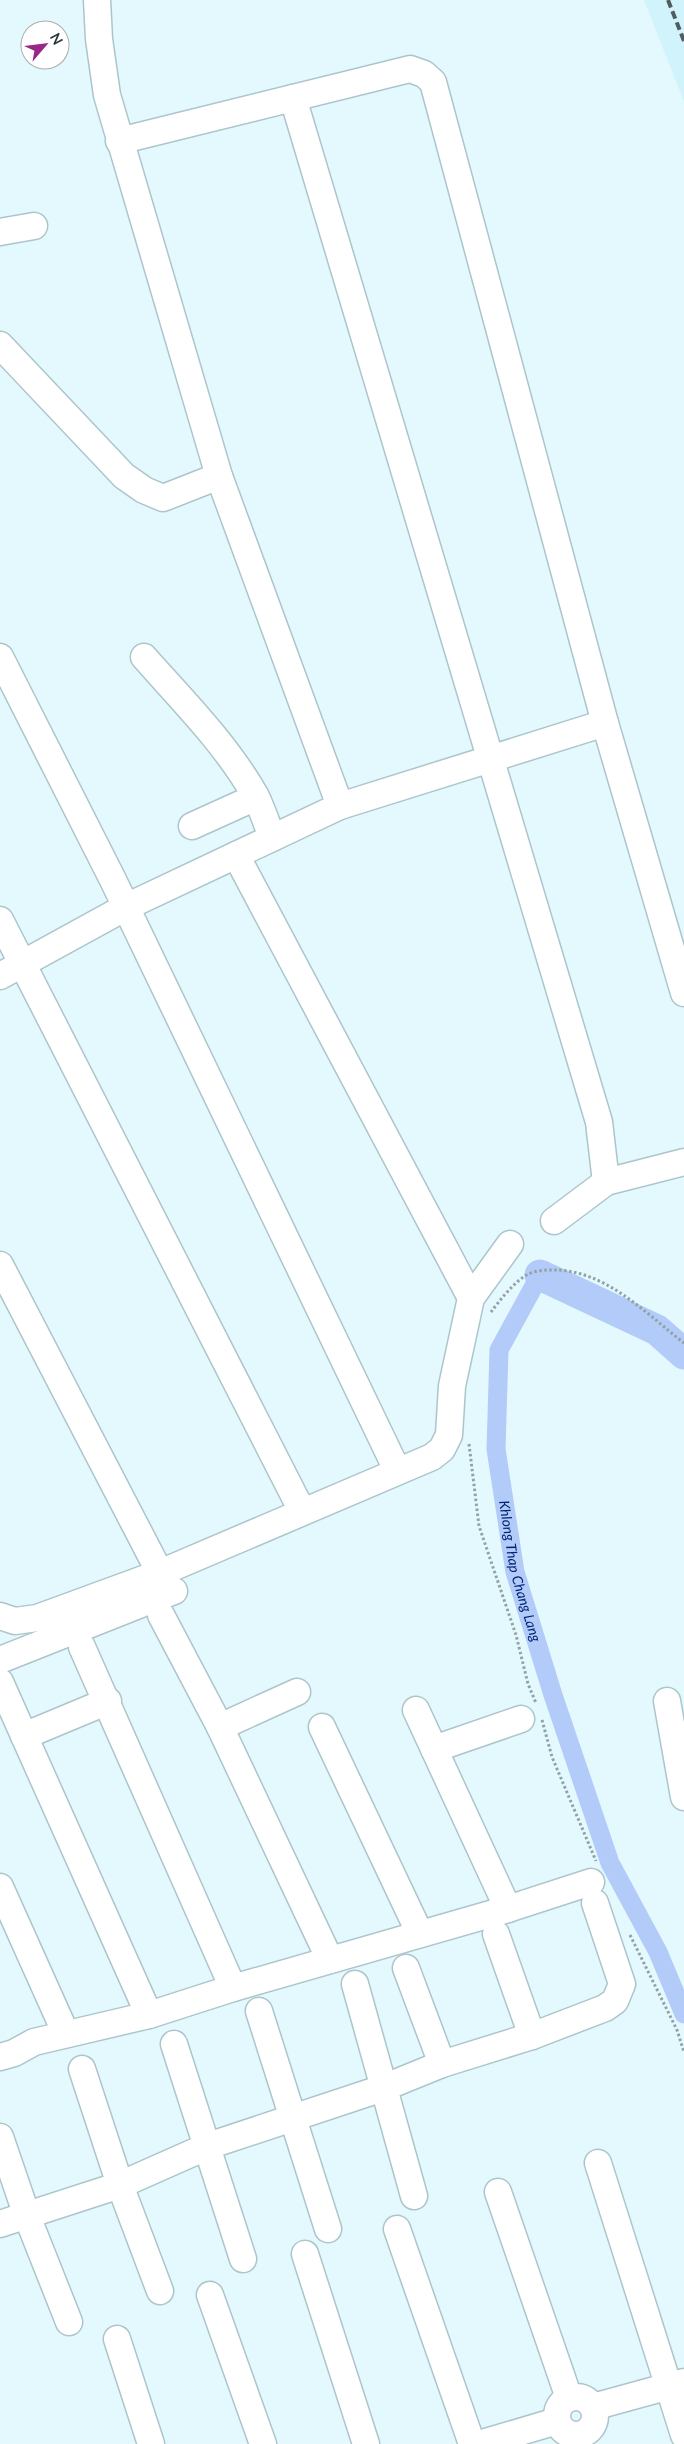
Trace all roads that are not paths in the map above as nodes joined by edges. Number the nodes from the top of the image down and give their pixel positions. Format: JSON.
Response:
{"nodes":[{"id":1,"x":96,"y":0,"type":"edge"},
{"id":2,"x":293,"y":98,"type":"junction"},
{"id":3,"x":119,"y":141,"type":"junction"},
{"id":4,"x":34,"y":226,"type":"dead end"},
{"id":5,"x":0,"y":232,"type":"edge"},
{"id":6,"x":0,"y":345,"type":"edge"},
{"id":7,"x":219,"y":476,"type":"junction"},
{"id":8,"x":0,"y":657,"type":"edge"},
{"id":9,"x":144,"y":657,"type":"dead end"},
{"id":10,"x":605,"y":723,"type":"junction"},
{"id":11,"x":490,"y":759,"type":"junction"},
{"id":12,"x":256,"y":797,"type":"junction"},
{"id":13,"x":340,"y":806,"type":"junction"},
{"id":14,"x":192,"y":826,"type":"dead end"},
{"id":15,"x":272,"y":838,"type":"junction"},
{"id":16,"x":236,"y":855,"type":"junction"},
{"id":17,"x":126,"y":907,"type":"junction"},
{"id":18,"x":0,"y":920,"type":"edge"},
{"id":19,"x":23,"y":965,"type":"junction"},
{"id":20,"x":0,"y":976,"type":"edge"},
{"id":21,"x":684,"y":993,"type":"edge"},
{"id":22,"x":684,"y":1162,"type":"edge"},
{"id":23,"x":606,"y":1182,"type":"junction"},
{"id":24,"x":554,"y":1221,"type":"dead end"},
{"id":25,"x":510,"y":1244,"type":"dead end"},
{"id":26,"x":0,"y":1265,"type":"edge"},
{"id":27,"x":480,"y":1307,"type":"junction"},
{"id":28,"x":397,"y":1470,"type":"junction"},
{"id":29,"x":302,"y":1511,"type":"junction"},
{"id":30,"x":167,"y":1582,"type":"junction"},
{"id":31,"x":161,"y":1615,"type":"dead end"},
{"id":32,"x":0,"y":1616,"type":"edge"},
{"id":33,"x":82,"y":1646,"type":"dead end"},
{"id":34,"x":0,"y":1660,"type":"edge"},
{"id":35,"x":0,"y":1682,"type":"edge"},
{"id":36,"x":296,"y":1692,"type":"dead end"},
{"id":37,"x":667,"y":1700,"type":"dead end"},
{"id":38,"x":108,"y":1701,"type":"junction"},
{"id":39,"x":416,"y":1710,"type":"dead end"},
{"id":40,"x":533,"y":1713,"type":"road end"},
{"id":41,"x":220,"y":1727,"type":"junction"},
{"id":42,"x":322,"y":1727,"type":"dead end"},
{"id":43,"x":24,"y":1736,"type":"junction"},
{"id":44,"x":434,"y":1749,"type":"junction"},
{"id":45,"x":684,"y":1797,"type":"edge"},
{"id":46,"x":0,"y":1887,"type":"edge"},
{"id":47,"x":508,"y":1910,"type":"junction"},
{"id":48,"x":420,"y":1934,"type":"junction"},
{"id":49,"x":496,"y":1934,"type":"dead end"},
{"id":50,"x":330,"y":1960,"type":"junction"},
{"id":51,"x":406,"y":1968,"type":"dead end"},
{"id":52,"x":354,"y":1984,"type":"dead end"},
{"id":53,"x":233,"y":1988,"type":"junction"},
{"id":54,"x":259,"y":2011,"type":"dead end"},
{"id":55,"x":149,"y":2015,"type":"junction"},
{"id":56,"x":66,"y":2034,"type":"junction"},
{"id":57,"x":532,"y":2036,"type":"junction"},
{"id":58,"x":0,"y":2038,"type":"edge"},
{"id":59,"x":34,"y":2042,"type":"junction"},
{"id":60,"x":174,"y":2044,"type":"dead end"},
{"id":61,"x":0,"y":2057,"type":"edge"},
{"id":62,"x":442,"y":2064,"type":"junction"},
{"id":63,"x":82,"y":2069,"type":"dead end"},
{"id":64,"x":383,"y":2088,"type":"junction"},
{"id":65,"x":294,"y":2118,"type":"junction"},
{"id":66,"x":0,"y":2137,"type":"edge"},
{"id":67,"x":208,"y":2146,"type":"junction"},
{"id":68,"x":598,"y":2163,"type":"dead end"},
{"id":69,"x":120,"y":2185,"type":"junction"},
{"id":70,"x":498,"y":2192,"type":"dead end"},
{"id":71,"x":414,"y":2196,"type":"dead end"},
{"id":72,"x":27,"y":2216,"type":"junction"},
{"id":73,"x":0,"y":2224,"type":"edge"},
{"id":74,"x":328,"y":2229,"type":"dead end"},
{"id":75,"x":397,"y":2229,"type":"dead end"},
{"id":76,"x":305,"y":2254,"type":"dead end"},
{"id":77,"x":244,"y":2259,"type":"dead end"},
{"id":78,"x":160,"y":2291,"type":"dead end"},
{"id":79,"x":210,"y":2294,"type":"dead end"},
{"id":80,"x":69,"y":2322,"type":"dead end"},
{"id":81,"x":117,"y":2339,"type":"dead end"},
{"id":82,"x":677,"y":2384,"type":"edge"},
{"id":83,"x":569,"y":2398,"type":"junction"},
{"id":84,"x":593,"y":2407,"type":"junction"},
{"id":85,"x":572,"y":2433,"type":"edge"},
{"id":86,"x":684,"y":2435,"type":"edge"},
{"id":87,"x":151,"y":2444,"type":"edge"},
{"id":88,"x":263,"y":2444,"type":"edge"},
{"id":89,"x":366,"y":2444,"type":"edge"},
{"id":90,"x":472,"y":2444,"type":"edge"},
{"id":91,"x":479,"y":2444,"type":"edge"}],
"edges":[{"from":1,"to":3,"type":"street"},
{"from":2,"to":3,"type":"street"},
{"from":2,"to":10,"type":"street"},
{"from":2,"to":11,"type":"street"},
{"from":3,"to":7,"type":"street"},
{"from":4,"to":5,"type":"street"},
{"from":6,"to":7,"type":"street"},
{"from":7,"to":13,"type":"street"},
{"from":8,"to":17,"type":"street"},
{"from":9,"to":12,"type":"street"},
{"from":10,"to":11,"type":"street"},
{"from":10,"to":21,"type":"street"},
{"from":11,"to":13,"type":"street"},
{"from":11,"to":23,"type":"street"},
{"from":12,"to":14,"type":"street"},
{"from":12,"to":15,"type":"street"},
{"from":13,"to":15,"type":"street"},
{"from":15,"to":16,"type":"street"},
{"from":16,"to":17,"type":"street"},
{"from":16,"to":27,"type":"street"},
{"from":17,"to":19,"type":"street"},
{"from":17,"to":28,"type":"street"},
{"from":18,"to":19,"type":"street"},
{"from":19,"to":20,"type":"street"},
{"from":19,"to":29,"type":"street"},
{"from":22,"to":23,"type":"street"},
{"from":23,"to":24,"type":"street"},
{"from":25,"to":27,"type":"street"},
{"from":26,"to":30,"type":"street"},
{"from":27,"to":28,"type":"street"},
{"from":28,"to":29,"type":"street"},
{"from":29,"to":30,"type":"street"},
{"from":30,"to":32,"type":"street"},
{"from":30,"to":34,"type":"street"},
{"from":31,"to":41,"type":"street"},
{"from":33,"to":38,"type":"street"},
{"from":35,"to":43,"type":"street"},
{"from":36,"to":41,"type":"street"},
{"from":37,"to":45,"type":"street"},
{"from":38,"to":43,"type":"street"},
{"from":38,"to":53,"type":"street"},
{"from":39,"to":44,"type":"street"},
{"from":40,"to":44,"type":"street"},
{"from":41,"to":50,"type":"street"},
{"from":42,"to":48,"type":"street"},
{"from":43,"to":55,"type":"street"},
{"from":44,"to":47,"type":"street"},
{"from":46,"to":56,"type":"street"},
{"from":47,"to":48,"type":"street"},
{"from":47,"to":57,"type":"street"},
{"from":48,"to":50,"type":"street"},
{"from":49,"to":57,"type":"street"},
{"from":50,"to":53,"type":"street"},
{"from":51,"to":62,"type":"street"},
{"from":52,"to":64,"type":"street"},
{"from":53,"to":55,"type":"street"},
{"from":54,"to":65,"type":"street"},
{"from":55,"to":56,"type":"street"},
{"from":56,"to":59,"type":"street"},
{"from":57,"to":62,"type":"street"},
{"from":58,"to":59,"type":"street"},
{"from":59,"to":61,"type":"street"},
{"from":60,"to":67,"type":"street"},
{"from":62,"to":64,"type":"street"},
{"from":63,"to":69,"type":"street"},
{"from":64,"to":65,"type":"street"},
{"from":64,"to":71,"type":"street"},
{"from":65,"to":67,"type":"street"},
{"from":65,"to":74,"type":"street"},
{"from":66,"to":72,"type":"street"},
{"from":67,"to":69,"type":"street"},
{"from":67,"to":77,"type":"street"},
{"from":68,"to":82,"type":"street"},
{"from":69,"to":72,"type":"street"},
{"from":69,"to":78,"type":"street"},
{"from":70,"to":83,"type":"street"},
{"from":72,"to":73,"type":"street"},
{"from":72,"to":80,"type":"street"},
{"from":75,"to":90,"type":"street"},
{"from":76,"to":89,"type":"street"},
{"from":79,"to":88,"type":"street"},
{"from":81,"to":87,"type":"street"},
{"from":82,"to":84,"type":"street"},
{"from":82,"to":86,"type":"street"},
{"from":83,"to":84,"type":"street"},
{"from":83,"to":85,"type":"street"},
{"from":84,"to":85,"type":"street"},
{"from":85,"to":91,"type":"street"}]}
